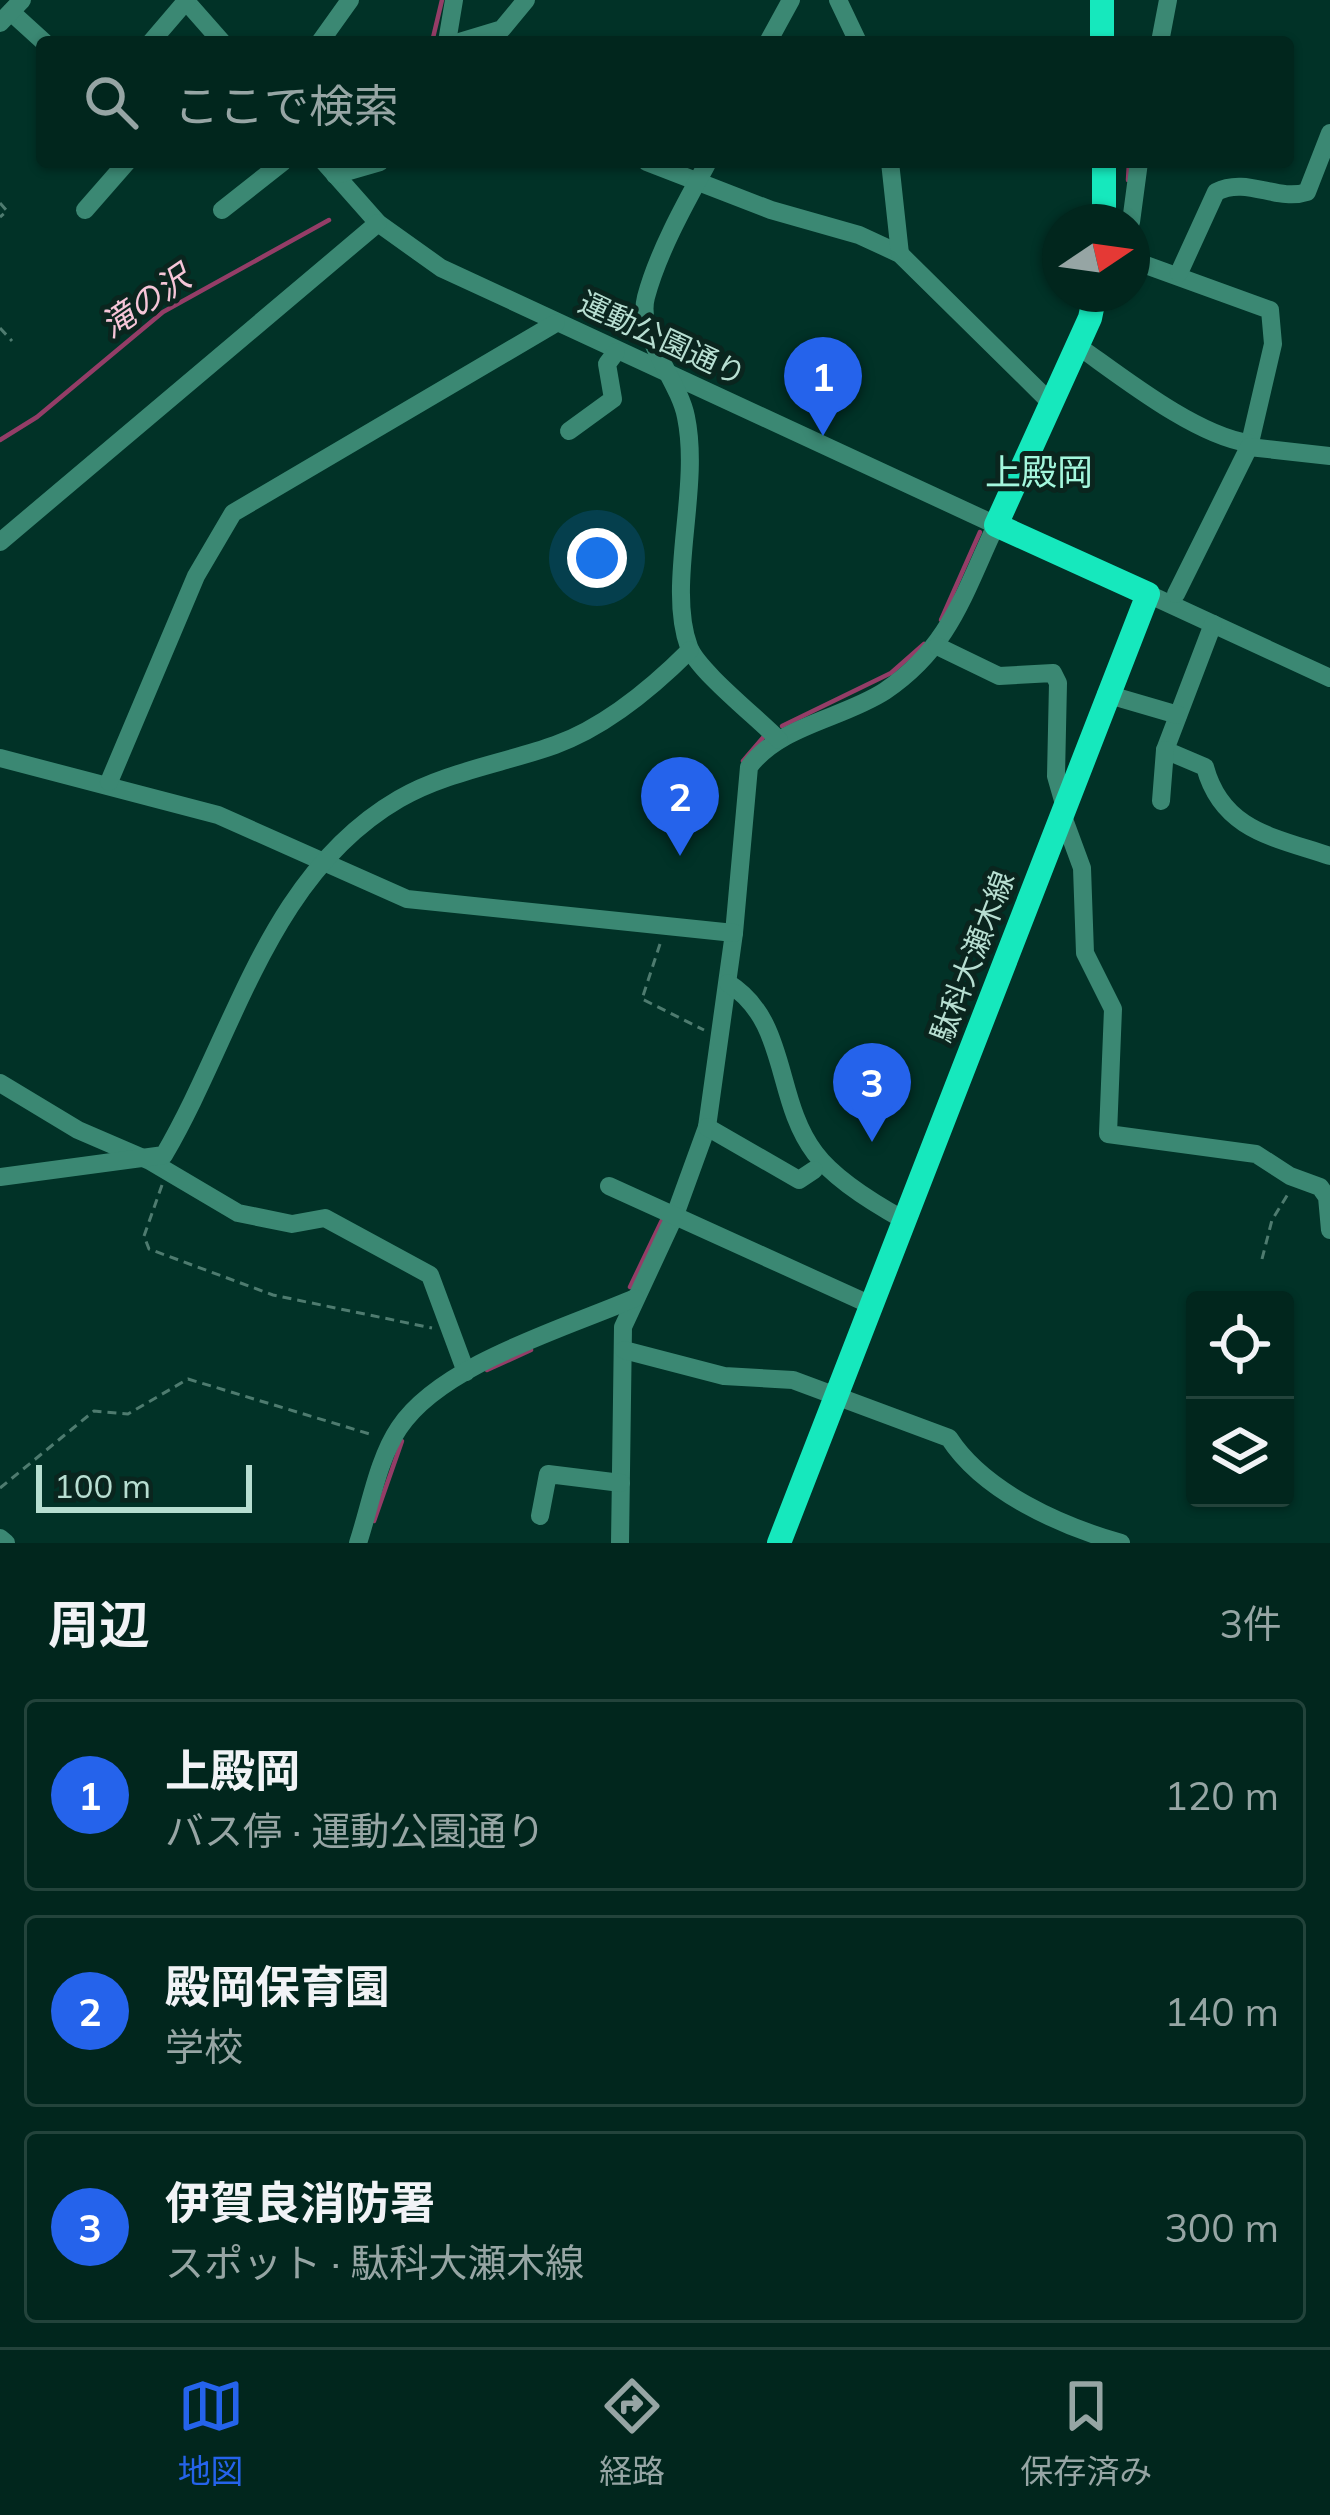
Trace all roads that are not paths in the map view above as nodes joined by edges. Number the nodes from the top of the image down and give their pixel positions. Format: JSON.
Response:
{"nodes":[{"id":1,"x":186,"y":0,"type":"edge"},
{"id":2,"x":350,"y":0,"type":"edge"},
{"id":3,"x":454,"y":0,"type":"edge"},
{"id":4,"x":526,"y":0,"type":"edge"},
{"id":5,"x":791,"y":0,"type":"edge"},
{"id":6,"x":838,"y":0,"type":"edge"},
{"id":7,"x":1102,"y":0,"type":"edge"},
{"id":8,"x":1168,"y":0,"type":"edge"},
{"id":9,"x":11,"y":12,"type":"edge"},
{"id":10,"x":37,"y":36,"type":"edge"},
{"id":11,"x":156,"y":36,"type":"edge"},
{"id":12,"x":217,"y":36,"type":"edge"},
{"id":13,"x":324,"y":36,"type":"edge"},
{"id":14,"x":448,"y":36,"type":"edge"},
{"id":15,"x":479,"y":36,"type":"edge"},
{"id":16,"x":771,"y":36,"type":"edge"},
{"id":17,"x":855,"y":36,"type":"edge"},
{"id":18,"x":1102,"y":36,"type":"edge"},
{"id":19,"x":1161,"y":36,"type":"edge"},
{"id":20,"x":1330,"y":133,"type":"edge"},
{"id":21,"x":122,"y":168,"type":"edge"},
{"id":22,"x":275,"y":168,"type":"edge"},
{"id":23,"x":329,"y":168,"type":"edge"},
{"id":24,"x":663,"y":168,"type":"edge"},
{"id":25,"x":705,"y":168,"type":"edge"},
{"id":26,"x":891,"y":168,"type":"edge"},
{"id":27,"x":1104,"y":168,"type":"edge"},
{"id":28,"x":1138,"y":168,"type":"edge"},
{"id":29,"x":697,"y":181,"type":"junction"},
{"id":30,"x":1104,"y":204,"type":"edge"},
{"id":31,"x":1133,"y":204,"type":"edge"},
{"id":32,"x":85,"y":210,"type":"dead end"},
{"id":33,"x":222,"y":210,"type":"dead end"},
{"id":34,"x":379,"y":223,"type":"junction"},
{"id":35,"x":900,"y":254,"type":"junction"},
{"id":36,"x":1150,"y":265,"type":"edge"},
{"id":37,"x":1179,"y":273,"type":"junction"},
{"id":38,"x":1089,"y":312,"type":"edge"},
{"id":39,"x":556,"y":323,"type":"junction"},
{"id":40,"x":1078,"y":346,"type":"junction"},
{"id":41,"x":616,"y":352,"type":"junction"},
{"id":42,"x":675,"y":379,"type":"junction"},
{"id":43,"x":1052,"y":404,"type":"junction"},
{"id":44,"x":569,"y":431,"type":"dead end"},
{"id":45,"x":1248,"y":445,"type":"junction"},
{"id":46,"x":1330,"y":456,"type":"edge"},
{"id":47,"x":996,"y":525,"type":"junction"},
{"id":48,"x":0,"y":542,"type":"edge"},
{"id":49,"x":1148,"y":594,"type":"junction"},
{"id":50,"x":1176,"y":594,"type":"dead end"},
{"id":51,"x":1213,"y":624,"type":"junction"},
{"id":52,"x":937,"y":646,"type":"junction"},
{"id":53,"x":690,"y":650,"type":"junction"},
{"id":54,"x":1330,"y":678,"type":"edge"},
{"id":55,"x":1106,"y":694,"type":"junction"},
{"id":56,"x":1178,"y":716,"type":"junction"},
{"id":57,"x":779,"y":740,"type":"junction"},
{"id":58,"x":1165,"y":750,"type":"junction"},
{"id":59,"x":0,"y":758,"type":"edge"},
{"id":60,"x":109,"y":782,"type":"junction"},
{"id":61,"x":1161,"y":801,"type":"dead end"},
{"id":62,"x":1062,"y":808,"type":"junction"},
{"id":63,"x":1330,"y":856,"type":"edge"},
{"id":64,"x":325,"y":862,"type":"junction"},
{"id":65,"x":734,"y":932,"type":"junction"},
{"id":66,"x":728,"y":983,"type":"junction"},
{"id":67,"x":0,"y":1083,"type":"edge"},
{"id":68,"x":707,"y":1127,"type":"junction"},
{"id":69,"x":158,"y":1166,"type":"junction"},
{"id":70,"x":814,"y":1170,"type":"dead end"},
{"id":71,"x":0,"y":1177,"type":"edge"},
{"id":72,"x":609,"y":1186,"type":"dead end"},
{"id":73,"x":669,"y":1212,"type":"junction"},
{"id":74,"x":904,"y":1220,"type":"junction"},
{"id":75,"x":1330,"y":1230,"type":"edge"},
{"id":76,"x":635,"y":1298,"type":"junction"},
{"id":77,"x":871,"y":1305,"type":"junction"},
{"id":78,"x":623,"y":1351,"type":"junction"},
{"id":79,"x":466,"y":1372,"type":"junction"},
{"id":80,"x":836,"y":1397,"type":"junction"},
{"id":81,"x":622,"y":1483,"type":"junction"},
{"id":82,"x":540,"y":1516,"type":"dead end"},
{"id":83,"x":358,"y":1543,"type":"edge"},
{"id":84,"x":620,"y":1543,"type":"edge"},
{"id":85,"x":778,"y":1543,"type":"edge"},
{"id":86,"x":1121,"y":1543,"type":"edge"}],
"edges":[{"from":1,"to":11,"type":"street"},
{"from":1,"to":12,"type":"street"},
{"from":2,"to":13,"type":"street"},
{"from":3,"to":14,"type":"street"},
{"from":4,"to":15,"type":"street"},
{"from":5,"to":16,"type":"street"},
{"from":6,"to":17,"type":"street"},
{"from":7,"to":18,"type":"main road"},
{"from":8,"to":19,"type":"street"},
{"from":9,"to":10,"type":"street"},
{"from":20,"to":37,"type":"street"},
{"from":21,"to":32,"type":"street"},
{"from":22,"to":33,"type":"street"},
{"from":23,"to":34,"type":"street","name":"運動公園通り"},
{"from":24,"to":29,"type":"street"},
{"from":25,"to":29,"type":"street"},
{"from":26,"to":35,"type":"street"},
{"from":27,"to":30,"type":"main road"},
{"from":28,"to":31,"type":"street"},
{"from":29,"to":35,"type":"street"},
{"from":29,"to":42,"type":"street"},
{"from":34,"to":39,"type":"street","name":"運動公園通り"},
{"from":34,"to":48,"type":"street"},
{"from":35,"to":43,"type":"street"},
{"from":36,"to":37,"type":"street"},
{"from":37,"to":45,"type":"street"},
{"from":38,"to":40,"type":"main road"},
{"from":39,"to":41,"type":"street","name":"運動公園通り"},
{"from":39,"to":60,"type":"street"},
{"from":40,"to":43,"type":"main road"},
{"from":40,"to":45,"type":"street"},
{"from":41,"to":42,"type":"street","name":"運動公園通り"},
{"from":41,"to":44,"type":"street"},
{"from":42,"to":47,"type":"street","name":"運動公園通り"},
{"from":42,"to":53,"type":"street"},
{"from":43,"to":47,"type":"main road"},
{"from":45,"to":46,"type":"street"},
{"from":45,"to":50,"type":"street"},
{"from":47,"to":49,"type":"main road","name":"運動公園通り"},
{"from":47,"to":52,"type":"street"},
{"from":49,"to":51,"type":"street","name":"運動公園通り"},
{"from":49,"to":55,"type":"main road","name":"駄科大瀬木線"},
{"from":51,"to":54,"type":"street","name":"運動公園通り"},
{"from":51,"to":56,"type":"street"},
{"from":52,"to":57,"type":"street"},
{"from":52,"to":62,"type":"street"},
{"from":53,"to":57,"type":"street"},
{"from":53,"to":64,"type":"street"},
{"from":55,"to":56,"type":"street"},
{"from":55,"to":62,"type":"main road","name":"駄科大瀬木線"},
{"from":56,"to":58,"type":"street"},
{"from":57,"to":65,"type":"street"},
{"from":58,"to":61,"type":"street"},
{"from":58,"to":63,"type":"street"},
{"from":59,"to":60,"type":"street"},
{"from":60,"to":64,"type":"street"},
{"from":62,"to":74,"type":"main road","name":"駄科大瀬木線"},
{"from":62,"to":75,"type":"street"},
{"from":64,"to":65,"type":"street"},
{"from":64,"to":69,"type":"street"},
{"from":65,"to":66,"type":"street"},
{"from":66,"to":68,"type":"street"},
{"from":66,"to":74,"type":"street"},
{"from":67,"to":69,"type":"street"},
{"from":68,"to":70,"type":"street"},
{"from":68,"to":73,"type":"street"},
{"from":69,"to":71,"type":"street"},
{"from":69,"to":79,"type":"street"},
{"from":72,"to":73,"type":"street"},
{"from":73,"to":76,"type":"street"},
{"from":73,"to":77,"type":"street"},
{"from":74,"to":77,"type":"main road","name":"駄科大瀬木線"},
{"from":76,"to":78,"type":"street"},
{"from":76,"to":79,"type":"street"},
{"from":77,"to":80,"type":"main road","name":"駄科大瀬木線"},
{"from":78,"to":80,"type":"street"},
{"from":78,"to":81,"type":"street"},
{"from":79,"to":83,"type":"street"},
{"from":80,"to":85,"type":"main road","name":"駄科大瀬木線"},
{"from":80,"to":86,"type":"street"},
{"from":81,"to":82,"type":"street"},
{"from":81,"to":84,"type":"street"}]}
